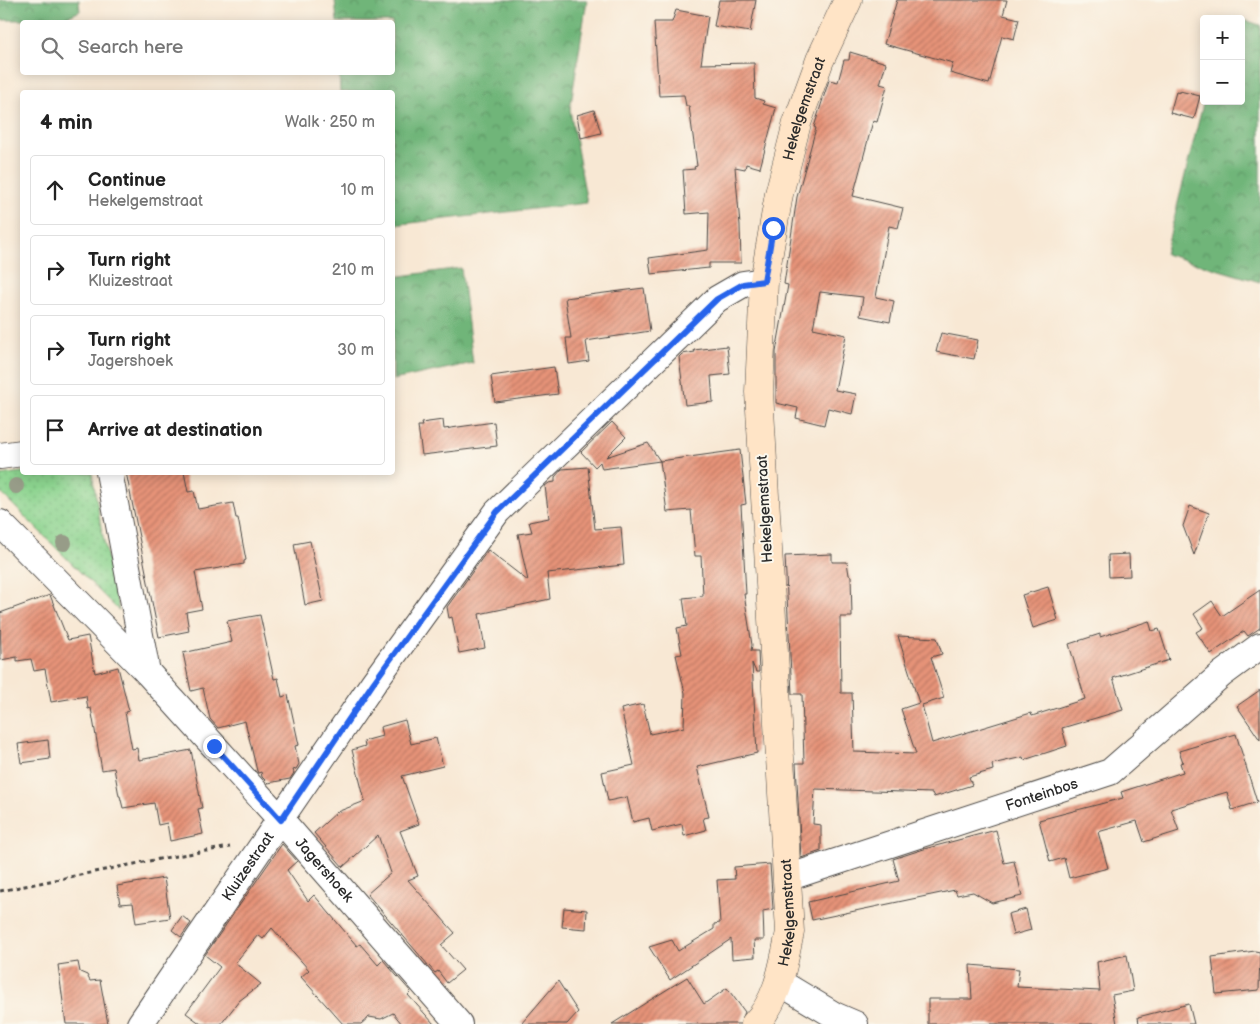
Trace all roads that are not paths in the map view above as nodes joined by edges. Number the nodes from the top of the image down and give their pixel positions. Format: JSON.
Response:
{"nodes":[{"id":1,"x":848,"y":0,"type":"edge"},
{"id":2,"x":764,"y":281,"type":"junction"},
{"id":3,"x":20,"y":453,"type":"edge"},
{"id":4,"x":0,"y":456,"type":"edge"},
{"id":5,"x":110,"y":475,"type":"edge"},
{"id":6,"x":0,"y":523,"type":"edge"},
{"id":7,"x":1260,"y":646,"type":"edge"},
{"id":8,"x":147,"y":672,"type":"junction"},
{"id":9,"x":281,"y":820,"type":"junction"},
{"id":10,"x":787,"y":878,"type":"junction"},
{"id":11,"x":779,"y":982,"type":"junction"},
{"id":12,"x":140,"y":1024,"type":"edge"},
{"id":13,"x":459,"y":1024,"type":"edge"},
{"id":14,"x":755,"y":1024,"type":"edge"},
{"id":15,"x":855,"y":1024,"type":"edge"}],
"edges":[{"from":1,"to":2,"type":"street","name":"Hekelgemstraat"},
{"from":2,"to":9,"type":"street","name":"Kluizestraat"},
{"from":2,"to":10,"type":"street","name":"Hekelgemstraat"},
{"from":3,"to":4,"type":"street"},
{"from":5,"to":8,"type":"street"},
{"from":6,"to":8,"type":"street","name":"Jagershoek"},
{"from":7,"to":10,"type":"street","name":"Fonteinbos"},
{"from":8,"to":9,"type":"street","name":"Jagershoek"},
{"from":9,"to":12,"type":"street","name":"Kluizestraat"},
{"from":9,"to":13,"type":"street","name":"Jagershoek"},
{"from":10,"to":11,"type":"street","name":"Hekelgemstraat"},
{"from":11,"to":14,"type":"street","name":"Hekelgemstraat"},
{"from":11,"to":15,"type":"street"}]}
